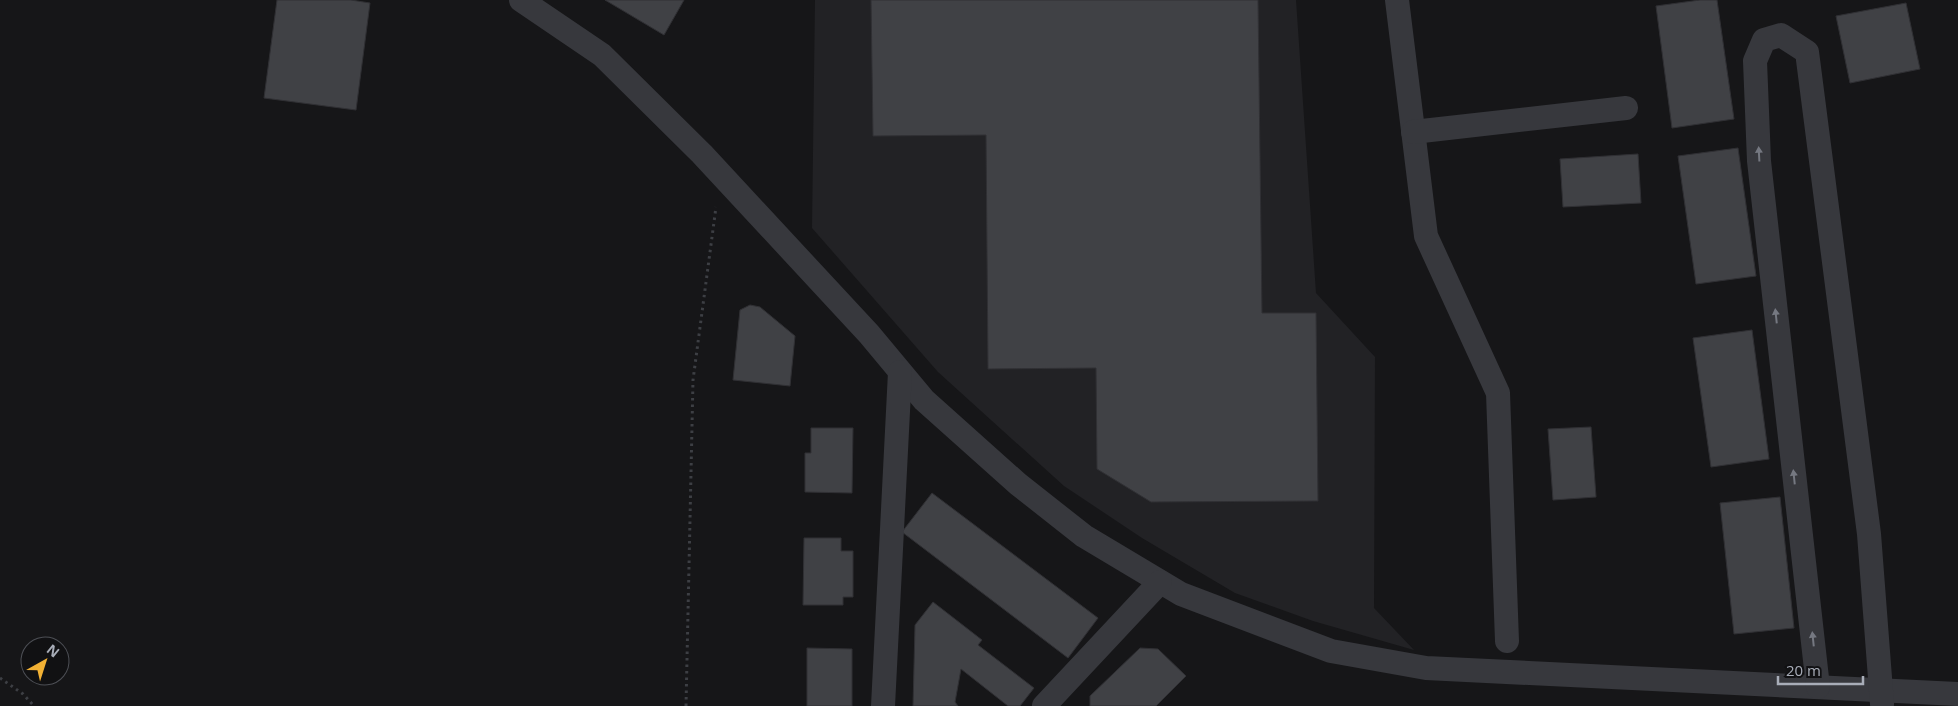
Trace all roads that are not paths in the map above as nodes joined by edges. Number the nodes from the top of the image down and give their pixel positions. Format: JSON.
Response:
{"nodes":[{"id":1,"x":521,"y":0,"type":"edge"},
{"id":2,"x":1397,"y":0,"type":"edge"},
{"id":3,"x":1626,"y":108,"type":"dead end"},
{"id":4,"x":1413,"y":132,"type":"junction"},
{"id":5,"x":900,"y":372,"type":"junction"},
{"id":6,"x":1160,"y":582,"type":"junction"},
{"id":7,"x":1507,"y":641,"type":"dead end"},
{"id":8,"x":1818,"y":687,"type":"junction"},
{"id":9,"x":1958,"y":694,"type":"edge"},
{"id":10,"x":1882,"y":698,"type":"edge"},
{"id":11,"x":883,"y":706,"type":"edge"},
{"id":12,"x":1044,"y":706,"type":"edge"}],
"edges":[{"from":1,"to":5,"type":"street"},
{"from":2,"to":4,"type":"street"},
{"from":3,"to":4,"type":"street"},
{"from":4,"to":7,"type":"street"},
{"from":5,"to":6,"type":"street"},
{"from":5,"to":11,"type":"street"},
{"from":6,"to":8,"type":"street"},
{"from":6,"to":12,"type":"street"},
{"from":8,"to":10,"type":"street"},
{"from":8,"to":10,"type":"street","one_way":true},
{"from":9,"to":10,"type":"street"}]}
